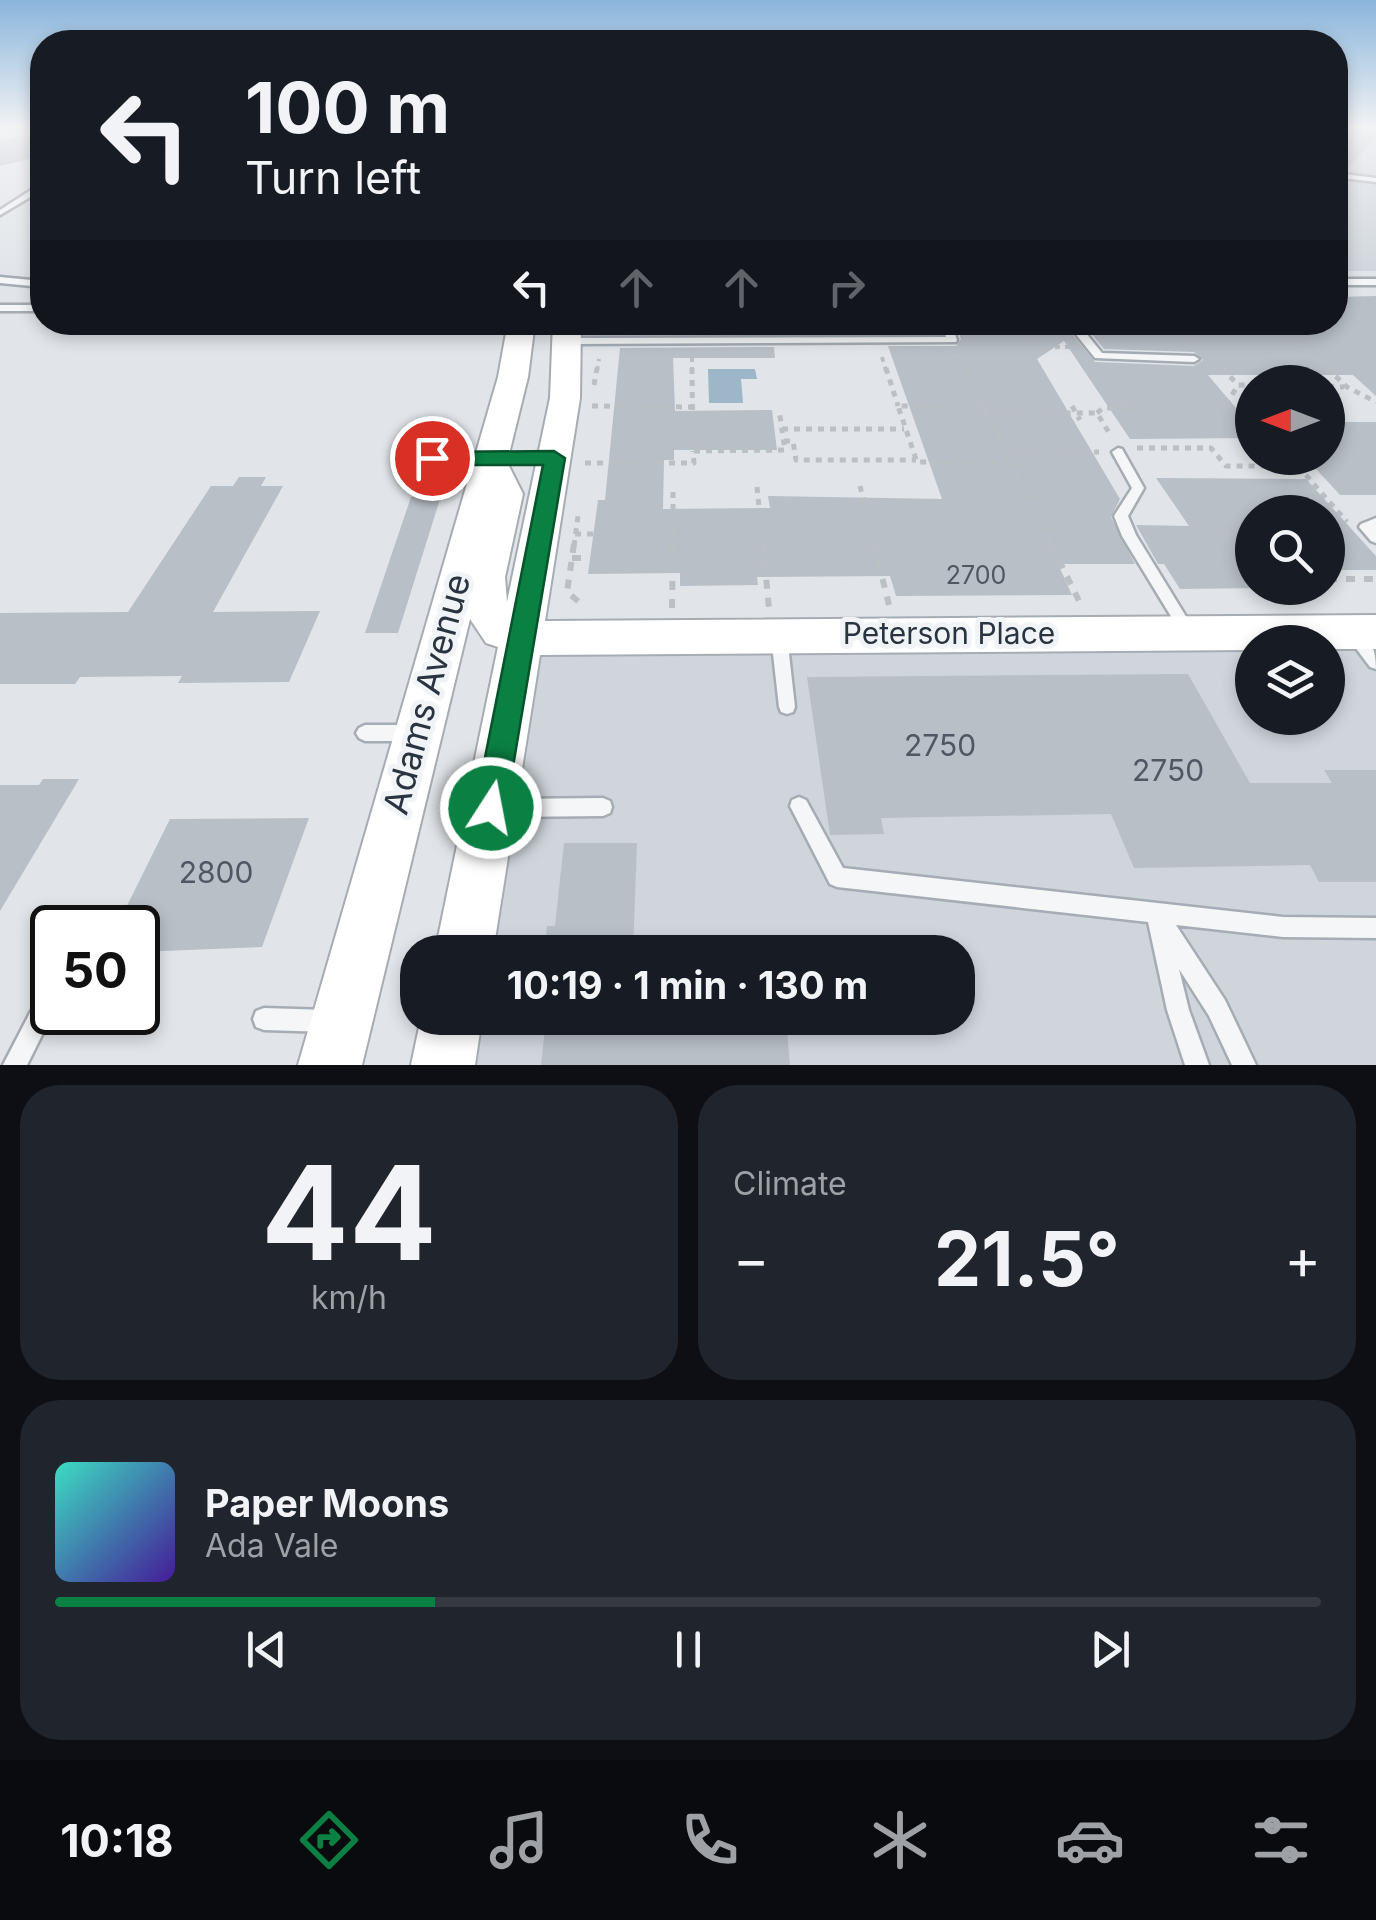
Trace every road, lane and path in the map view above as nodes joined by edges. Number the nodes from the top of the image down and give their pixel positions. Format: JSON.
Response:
{"nodes":[{"id":1,"x":30,"y":194,"type":"edge"},
{"id":2,"x":0,"y":213,"type":"edge"},
{"id":3,"x":0,"y":280,"type":"edge"},
{"id":4,"x":1348,"y":282,"type":"edge"},
{"id":5,"x":1376,"y":282,"type":"edge"},
{"id":6,"x":30,"y":283,"type":"edge"},
{"id":7,"x":0,"y":308,"type":"edge"},
{"id":8,"x":30,"y":308,"type":"edge"},
{"id":9,"x":1348,"y":318,"type":"edge"},
{"id":10,"x":1376,"y":318,"type":"edge"},
{"id":11,"x":520,"y":335,"type":"edge"},
{"id":12,"x":568,"y":335,"type":"edge"},
{"id":13,"x":614,"y":335,"type":"edge"},
{"id":14,"x":950,"y":335,"type":"edge"},
{"id":15,"x":1028,"y":335,"type":"edge"},
{"id":16,"x":1082,"y":335,"type":"edge"},
{"id":17,"x":1192,"y":335,"type":"edge"},
{"id":18,"x":1291,"y":335,"type":"edge"},
{"id":19,"x":692,"y":340,"type":"junction"},
{"id":20,"x":1084,"y":347,"type":"dead end"},
{"id":21,"x":1035,"y":348,"type":"junction"},
{"id":22,"x":882,"y":356,"type":"dead end"},
{"id":23,"x":614,"y":359,"type":"dead end"},
{"id":24,"x":677,"y":359,"type":"dead end"},
{"id":25,"x":692,"y":359,"type":"junction"},
{"id":26,"x":1194,"y":359,"type":"dead end"},
{"id":27,"x":1094,"y":362,"type":"dead end"},
{"id":28,"x":1235,"y":382,"type":"edge"},
{"id":29,"x":1347,"y":387,"type":"joint"},
{"id":30,"x":1235,"y":390,"type":"edge"},
{"id":31,"x":1376,"y":402,"type":"edge"},
{"id":32,"x":982,"y":405,"type":"junction"},
{"id":33,"x":1123,"y":405,"type":"junction"},
{"id":34,"x":1226,"y":405,"type":"junction"},
{"id":35,"x":692,"y":406,"type":"junction"},
{"id":36,"x":898,"y":406,"type":"junction"},
{"id":37,"x":1036,"y":406,"type":"dead end"},
{"id":38,"x":1072,"y":406,"type":"dead end"},
{"id":39,"x":779,"y":410,"type":"dead end"},
{"id":40,"x":1235,"y":411,"type":"edge"},
{"id":41,"x":986,"y":413,"type":"junction"},
{"id":42,"x":1027,"y":413,"type":"junction"},
{"id":43,"x":1039,"y":413,"type":"junction"},
{"id":44,"x":1052,"y":413,"type":"junction"},
{"id":45,"x":1075,"y":413,"type":"junction"},
{"id":46,"x":1096,"y":413,"type":"junction"},
{"id":47,"x":1030,"y":420,"type":"dead end"},
{"id":48,"x":1056,"y":420,"type":"dead end"},
{"id":49,"x":1080,"y":420,"type":"dead end"},
{"id":50,"x":906,"y":429,"type":"junction"},
{"id":51,"x":782,"y":431,"type":"junction"},
{"id":52,"x":775,"y":433,"type":"dead end"},
{"id":53,"x":784,"y":441,"type":"junction"},
{"id":54,"x":1118,"y":450,"type":"junction"},
{"id":55,"x":693,"y":451,"type":"junction"},
{"id":56,"x":1006,"y":452,"type":"junction"},
{"id":57,"x":432,"y":458,"type":"dead end"},
{"id":58,"x":489,"y":459,"type":"junction"},
{"id":59,"x":916,"y":460,"type":"junction"},
{"id":60,"x":578,"y":461,"type":"junction"},
{"id":61,"x":1011,"y":462,"type":"junction"},
{"id":62,"x":1235,"y":466,"type":"edge"},
{"id":63,"x":1306,"y":475,"type":"edge"},
{"id":64,"x":860,"y":486,"type":"dead end"},
{"id":65,"x":756,"y":487,"type":"dead end"},
{"id":66,"x":673,"y":488,"type":"dead end"},
{"id":67,"x":1323,"y":495,"type":"edge"},
{"id":68,"x":580,"y":504,"type":"dead end"},
{"id":69,"x":1376,"y":522,"type":"edge"},
{"id":70,"x":575,"y":534,"type":"junction"},
{"id":71,"x":593,"y":534,"type":"dead end"},
{"id":72,"x":1376,"y":538,"type":"edge"},
{"id":73,"x":680,"y":545,"type":"dead end"},
{"id":74,"x":673,"y":549,"type":"junction"},
{"id":75,"x":572,"y":558,"type":"junction"},
{"id":76,"x":590,"y":558,"type":"dead end"},
{"id":77,"x":680,"y":567,"type":"dead end"},
{"id":78,"x":672,"y":572,"type":"junction"},
{"id":79,"x":1345,"y":579,"type":"edge"},
{"id":80,"x":1376,"y":579,"type":"edge"},
{"id":81,"x":1098,"y":603,"type":"dead end"},
{"id":82,"x":1064,"y":604,"type":"dead end"},
{"id":83,"x":1080,"y":604,"type":"junction"},
{"id":84,"x":872,"y":606,"type":"dead end"},
{"id":85,"x":889,"y":606,"type":"junction"},
{"id":86,"x":906,"y":606,"type":"dead end"},
{"id":87,"x":684,"y":607,"type":"dead end"},
{"id":88,"x":591,"y":608,"type":"dead end"},
{"id":89,"x":656,"y":608,"type":"dead end"},
{"id":90,"x":672,"y":608,"type":"junction"},
{"id":91,"x":771,"y":614,"type":"junction"},
{"id":92,"x":1188,"y":632,"type":"junction"},
{"id":93,"x":522,"y":638,"type":"junction"},
{"id":94,"x":1368,"y":642,"type":"edge"},
{"id":95,"x":787,"y":707,"type":"dead end"},
{"id":96,"x":799,"y":806,"type":"dead end"},
{"id":97,"x":491,"y":808,"type":"junction"},
{"id":98,"x":602,"y":808,"type":"dead end"},
{"id":99,"x":1156,"y":913,"type":"junction"},
{"id":100,"x":1376,"y":928,"type":"edge"},
{"id":101,"x":467,"y":935,"type":"edge"},
{"id":102,"x":264,"y":1019,"type":"dead end"},
{"id":103,"x":31,"y":1035,"type":"edge"},
{"id":104,"x":449,"y":1035,"type":"edge"},
{"id":105,"x":336,"y":1043,"type":"edge"},
{"id":106,"x":15,"y":1065,"type":"edge"},
{"id":107,"x":443,"y":1065,"type":"edge"},
{"id":108,"x":1197,"y":1065,"type":"edge"},
{"id":109,"x":1244,"y":1065,"type":"edge"}],
"edges":[{"from":1,"to":2,"type":"lane"},
{"from":3,"to":6,"type":"lane"},
{"from":4,"to":5,"type":"lane"},
{"from":7,"to":8,"type":"lane"},
{"from":9,"to":10,"type":"path"},
{"from":11,"to":58,"type":"main road","name":"Adams Avenue"},
{"from":12,"to":60,"type":"main road"},
{"from":13,"to":19,"type":"lane"},
{"from":14,"to":19,"type":"lane"},
{"from":15,"to":21,"type":"path"},
{"from":16,"to":26,"type":"lane"},
{"from":17,"to":28,"type":"path"},
{"from":18,"to":29,"type":"path"},
{"from":19,"to":25,"type":"path"},
{"from":20,"to":21,"type":"path"},
{"from":21,"to":32,"type":"path"},
{"from":22,"to":36,"type":"path"},
{"from":23,"to":35,"type":"path"},
{"from":24,"to":25,"type":"path"},
{"from":25,"to":35,"type":"path"},
{"from":27,"to":33,"type":"path"},
{"from":29,"to":31,"type":"path"},
{"from":30,"to":34,"type":"path"},
{"from":32,"to":36,"type":"path"},
{"from":32,"to":41,"type":"path"},
{"from":33,"to":34,"type":"path"},
{"from":33,"to":46,"type":"path"},
{"from":34,"to":40,"type":"path"},
{"from":35,"to":55,"type":"path"},
{"from":36,"to":50,"type":"path"},
{"from":37,"to":43,"type":"path"},
{"from":38,"to":45,"type":"path"},
{"from":39,"to":51,"type":"path"},
{"from":41,"to":42,"type":"path"},
{"from":41,"to":56,"type":"path"},
{"from":42,"to":43,"type":"path"},
{"from":42,"to":47,"type":"path"},
{"from":43,"to":44,"type":"path"},
{"from":44,"to":45,"type":"path"},
{"from":44,"to":48,"type":"path"},
{"from":45,"to":46,"type":"path"},
{"from":45,"to":49,"type":"path"},
{"from":46,"to":54,"type":"path"},
{"from":50,"to":51,"type":"path"},
{"from":50,"to":59,"type":"path"},
{"from":51,"to":52,"type":"path"},
{"from":51,"to":53,"type":"path"},
{"from":53,"to":55,"type":"path"},
{"from":53,"to":59,"type":"path"},
{"from":54,"to":56,"type":"path"},
{"from":54,"to":62,"type":"path"},
{"from":54,"to":92,"type":"lane"},
{"from":55,"to":60,"type":"path"},
{"from":56,"to":61,"type":"path"},
{"from":57,"to":58,"type":"lane"},
{"from":58,"to":60,"type":"main road"},
{"from":58,"to":93,"type":"main road"},
{"from":58,"to":105,"type":"main road","name":"Adams Avenue"},
{"from":59,"to":61,"type":"path"},
{"from":60,"to":93,"type":"main road"},
{"from":61,"to":83,"type":"path"},
{"from":63,"to":67,"type":"path"},
{"from":64,"to":85,"type":"path"},
{"from":65,"to":91,"type":"path"},
{"from":66,"to":74,"type":"path"},
{"from":68,"to":70,"type":"path"},
{"from":69,"to":72,"type":"lane"},
{"from":70,"to":71,"type":"path"},
{"from":70,"to":75,"type":"path"},
{"from":73,"to":74,"type":"path"},
{"from":74,"to":78,"type":"path"},
{"from":75,"to":76,"type":"path"},
{"from":75,"to":88,"type":"path"},
{"from":77,"to":78,"type":"path"},
{"from":78,"to":90,"type":"path"},
{"from":79,"to":80,"type":"path"},
{"from":81,"to":83,"type":"path"},
{"from":82,"to":83,"type":"path"},
{"from":84,"to":85,"type":"path"},
{"from":85,"to":86,"type":"path"},
{"from":87,"to":90,"type":"path"},
{"from":89,"to":90,"type":"path"},
{"from":91,"to":92,"type":"main road","name":"Peterson Place"},
{"from":91,"to":93,"type":"main road","name":"Peterson Place"},
{"from":91,"to":95,"type":"lane"},
{"from":92,"to":94,"type":"main road","name":"Peterson Place"},
{"from":93,"to":97,"type":"main road"},
{"from":96,"to":99,"type":"lane"},
{"from":97,"to":98,"type":"lane"},
{"from":97,"to":101,"type":"main road"},
{"from":99,"to":100,"type":"lane"},
{"from":99,"to":108,"type":"lane"},
{"from":99,"to":109,"type":"lane"},
{"from":102,"to":105,"type":"lane"},
{"from":103,"to":106,"type":"lane"},
{"from":104,"to":107,"type":"main road"}]}
